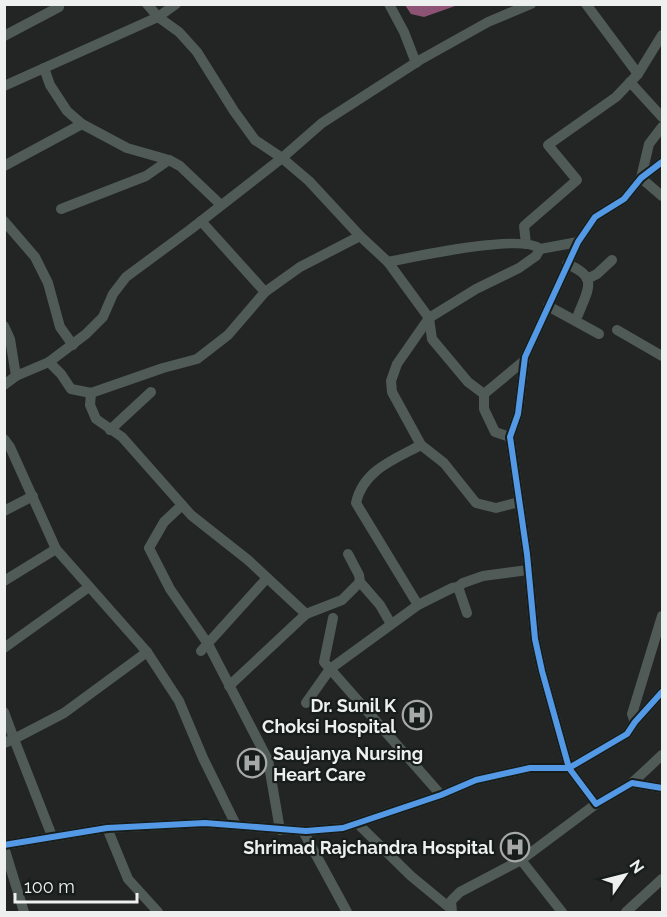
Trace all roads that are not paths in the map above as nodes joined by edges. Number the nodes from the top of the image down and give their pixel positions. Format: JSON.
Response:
{"nodes":[{"id":1,"x":147,"y":4,"type":"edge"},
{"id":2,"x":176,"y":4,"type":"edge"},
{"id":3,"x":388,"y":4,"type":"edge"},
{"id":4,"x":531,"y":4,"type":"edge"},
{"id":5,"x":586,"y":4,"type":"edge"},
{"id":6,"x":59,"y":7,"type":"dead end"},
{"id":7,"x":158,"y":17,"type":"junction"},
{"id":8,"x":663,"y":35,"type":"edge"},
{"id":9,"x":4,"y":36,"type":"edge"},
{"id":10,"x":416,"y":63,"type":"junction"},
{"id":11,"x":44,"y":68,"type":"junction"},
{"id":12,"x":634,"y":78,"type":"junction"},
{"id":13,"x":4,"y":86,"type":"edge"},
{"id":14,"x":663,"y":117,"type":"edge"},
{"id":15,"x":82,"y":124,"type":"junction"},
{"id":16,"x":663,"y":127,"type":"edge"},
{"id":17,"x":282,"y":158,"type":"junction"},
{"id":18,"x":169,"y":160,"type":"junction"},
{"id":19,"x":663,"y":162,"type":"edge"},
{"id":20,"x":4,"y":166,"type":"edge"},
{"id":21,"x":641,"y":178,"type":"junction"},
{"id":22,"x":663,"y":196,"type":"edge"},
{"id":23,"x":221,"y":205,"type":"junction"},
{"id":24,"x":61,"y":209,"type":"dead end"},
{"id":25,"x":4,"y":221,"type":"edge"},
{"id":26,"x":201,"y":221,"type":"junction"},
{"id":27,"x":360,"y":236,"type":"junction"},
{"id":28,"x":578,"y":242,"type":"junction"},
{"id":29,"x":526,"y":244,"type":"junction"},
{"id":30,"x":540,"y":249,"type":"junction"},
{"id":31,"x":612,"y":260,"type":"dead end"},
{"id":32,"x":388,"y":261,"type":"junction"},
{"id":33,"x":567,"y":264,"type":"junction"},
{"id":34,"x":587,"y":279,"type":"junction"},
{"id":35,"x":265,"y":292,"type":"junction"},
{"id":36,"x":548,"y":306,"type":"junction"},
{"id":37,"x":578,"y":315,"type":"dead end"},
{"id":38,"x":429,"y":318,"type":"junction"},
{"id":39,"x":4,"y":326,"type":"edge"},
{"id":40,"x":617,"y":330,"type":"dead end"},
{"id":41,"x":599,"y":334,"type":"dead end"},
{"id":42,"x":73,"y":345,"type":"junction"},
{"id":43,"x":663,"y":356,"type":"edge"},
{"id":44,"x":525,"y":360,"type":"junction"},
{"id":45,"x":49,"y":362,"type":"junction"},
{"id":46,"x":16,"y":376,"type":"junction"},
{"id":47,"x":4,"y":385,"type":"edge"},
{"id":48,"x":151,"y":392,"type":"dead end"},
{"id":49,"x":91,"y":393,"type":"junction"},
{"id":50,"x":483,"y":394,"type":"junction"},
{"id":51,"x":110,"y":430,"type":"junction"},
{"id":52,"x":510,"y":437,"type":"junction"},
{"id":53,"x":4,"y":439,"type":"edge"},
{"id":54,"x":422,"y":445,"type":"junction"},
{"id":55,"x":33,"y":496,"type":"junction"},
{"id":56,"x":519,"y":501,"type":"junction"},
{"id":57,"x":182,"y":505,"type":"junction"},
{"id":58,"x":4,"y":511,"type":"edge"},
{"id":59,"x":56,"y":549,"type":"junction"},
{"id":60,"x":348,"y":554,"type":"dead end"},
{"id":61,"x":528,"y":570,"type":"junction"},
{"id":62,"x":267,"y":578,"type":"junction"},
{"id":63,"x":4,"y":581,"type":"edge"},
{"id":64,"x":360,"y":582,"type":"junction"},
{"id":65,"x":89,"y":587,"type":"junction"},
{"id":66,"x":458,"y":587,"type":"junction"},
{"id":67,"x":418,"y":605,"type":"junction"},
{"id":68,"x":306,"y":614,"type":"junction"},
{"id":69,"x":467,"y":614,"type":"dead end"},
{"id":70,"x":663,"y":616,"type":"edge"},
{"id":71,"x":333,"y":618,"type":"dead end"},
{"id":72,"x":391,"y":624,"type":"junction"},
{"id":73,"x":4,"y":648,"type":"edge"},
{"id":74,"x":204,"y":648,"type":"junction"},
{"id":75,"x":147,"y":652,"type":"junction"},
{"id":76,"x":330,"y":669,"type":"junction"},
{"id":77,"x":229,"y":686,"type":"junction"},
{"id":78,"x":663,"y":692,"type":"edge"},
{"id":79,"x":306,"y":703,"type":"dead end"},
{"id":80,"x":4,"y":712,"type":"edge"},
{"id":81,"x":634,"y":722,"type":"junction"},
{"id":82,"x":9,"y":741,"type":"edge"},
{"id":83,"x":663,"y":755,"type":"edge"},
{"id":84,"x":569,"y":768,"type":"junction"},
{"id":85,"x":632,"y":783,"type":"junction"},
{"id":86,"x":663,"y":789,"type":"edge"},
{"id":87,"x":441,"y":795,"type":"junction"},
{"id":88,"x":596,"y":804,"type":"junction"},
{"id":89,"x":357,"y":823,"type":"junction"},
{"id":90,"x":236,"y":825,"type":"junction"},
{"id":91,"x":107,"y":828,"type":"junction"},
{"id":92,"x":280,"y":830,"type":"junction"},
{"id":93,"x":303,"y":831,"type":"junction"},
{"id":94,"x":52,"y":836,"type":"junction"},
{"id":95,"x":4,"y":846,"type":"edge"},
{"id":96,"x":521,"y":860,"type":"junction"},
{"id":97,"x":663,"y":879,"type":"edge"},
{"id":98,"x":452,"y":911,"type":"edge"},
{"id":99,"x":24,"y":912,"type":"edge"},
{"id":100,"x":158,"y":912,"type":"edge"},
{"id":101,"x":347,"y":912,"type":"edge"},
{"id":102,"x":561,"y":912,"type":"edge"},
{"id":103,"x":626,"y":912,"type":"edge"}],
"edges":[{"from":1,"to":7,"type":"street"},
{"from":2,"to":7,"type":"street"},
{"from":3,"to":10,"type":"street"},
{"from":4,"to":10,"type":"street"},
{"from":5,"to":12,"type":"street"},
{"from":6,"to":9,"type":"street"},
{"from":7,"to":11,"type":"street"},
{"from":7,"to":17,"type":"street"},
{"from":8,"to":12,"type":"street"},
{"from":10,"to":17,"type":"street"},
{"from":11,"to":13,"type":"street"},
{"from":11,"to":15,"type":"street"},
{"from":12,"to":14,"type":"street"},
{"from":12,"to":29,"type":"street"},
{"from":15,"to":18,"type":"street"},
{"from":15,"to":20,"type":"street"},
{"from":16,"to":21,"type":"street"},
{"from":17,"to":23,"type":"street"},
{"from":17,"to":27,"type":"street"},
{"from":18,"to":23,"type":"street"},
{"from":18,"to":24,"type":"street"},
{"from":19,"to":21,"type":"street"},
{"from":21,"to":22,"type":"street"},
{"from":21,"to":28,"type":"street"},
{"from":23,"to":26,"type":"street"},
{"from":25,"to":42,"type":"street"},
{"from":26,"to":35,"type":"street"},
{"from":26,"to":42,"type":"street"},
{"from":27,"to":32,"type":"street"},
{"from":27,"to":35,"type":"street"},
{"from":28,"to":30,"type":"street"},
{"from":28,"to":33,"type":"street"},
{"from":29,"to":30,"type":"street"},
{"from":29,"to":32,"type":"street"},
{"from":30,"to":38,"type":"street"},
{"from":31,"to":34,"type":"street"},
{"from":32,"to":38,"type":"street"},
{"from":33,"to":34,"type":"street"},
{"from":33,"to":36,"type":"street"},
{"from":34,"to":37,"type":"street"},
{"from":35,"to":49,"type":"street"},
{"from":36,"to":41,"type":"street"},
{"from":36,"to":44,"type":"street"},
{"from":38,"to":50,"type":"street"},
{"from":38,"to":54,"type":"street"},
{"from":39,"to":46,"type":"street"},
{"from":40,"to":43,"type":"street"},
{"from":42,"to":45,"type":"street"},
{"from":44,"to":50,"type":"street"},
{"from":44,"to":52,"type":"street"},
{"from":45,"to":46,"type":"street"},
{"from":45,"to":49,"type":"street"},
{"from":46,"to":47,"type":"street"},
{"from":48,"to":51,"type":"street"},
{"from":49,"to":51,"type":"street"},
{"from":50,"to":52,"type":"street"},
{"from":51,"to":57,"type":"street"},
{"from":52,"to":56,"type":"street"},
{"from":53,"to":55,"type":"street"},
{"from":54,"to":56,"type":"street"},
{"from":54,"to":67,"type":"street"},
{"from":55,"to":58,"type":"street"},
{"from":55,"to":59,"type":"street"},
{"from":56,"to":61,"type":"street"},
{"from":57,"to":62,"type":"street"},
{"from":57,"to":74,"type":"street"},
{"from":59,"to":63,"type":"street"},
{"from":59,"to":65,"type":"street"},
{"from":60,"to":64,"type":"street"},
{"from":61,"to":66,"type":"street"},
{"from":61,"to":84,"type":"street"},
{"from":62,"to":68,"type":"street"},
{"from":62,"to":74,"type":"street"},
{"from":64,"to":68,"type":"street"},
{"from":64,"to":72,"type":"street"},
{"from":65,"to":73,"type":"street"},
{"from":65,"to":75,"type":"street"},
{"from":66,"to":67,"type":"street"},
{"from":66,"to":69,"type":"street"},
{"from":67,"to":72,"type":"street"},
{"from":68,"to":77,"type":"street"},
{"from":70,"to":81,"type":"street"},
{"from":71,"to":76,"type":"street"},
{"from":72,"to":76,"type":"street"},
{"from":74,"to":77,"type":"street"},
{"from":75,"to":82,"type":"street"},
{"from":75,"to":90,"type":"street"},
{"from":76,"to":79,"type":"street"},
{"from":76,"to":87,"type":"street"},
{"from":77,"to":92,"type":"street"},
{"from":78,"to":81,"type":"street"},
{"from":80,"to":82,"type":"street"},
{"from":81,"to":84,"type":"street"},
{"from":82,"to":94,"type":"street"},
{"from":83,"to":85,"type":"street"},
{"from":84,"to":87,"type":"street"},
{"from":84,"to":88,"type":"street"},
{"from":85,"to":86,"type":"street"},
{"from":85,"to":88,"type":"street"},
{"from":87,"to":89,"type":"street"},
{"from":88,"to":96,"type":"street"},
{"from":89,"to":93,"type":"street"},
{"from":89,"to":98,"type":"street"},
{"from":90,"to":91,"type":"street"},
{"from":90,"to":92,"type":"street"},
{"from":91,"to":94,"type":"street"},
{"from":91,"to":100,"type":"street"},
{"from":92,"to":93,"type":"street"},
{"from":93,"to":101,"type":"street"},
{"from":94,"to":95,"type":"street"},
{"from":95,"to":99,"type":"street"},
{"from":96,"to":98,"type":"street"},
{"from":96,"to":102,"type":"street"},
{"from":97,"to":103,"type":"street"}]}
